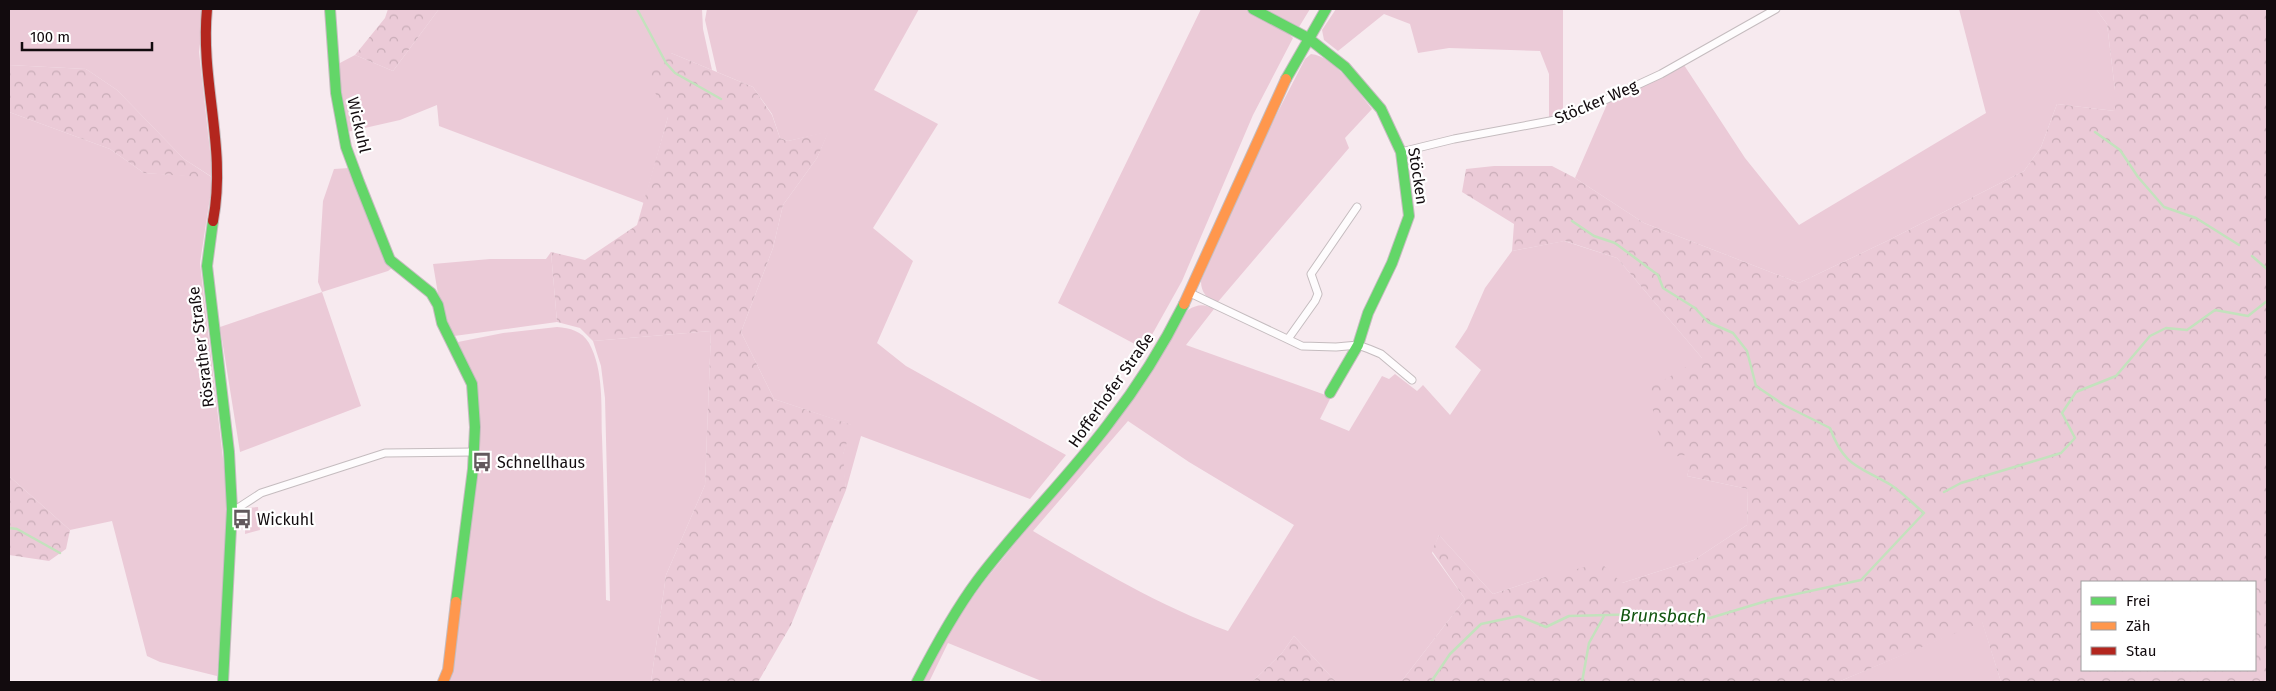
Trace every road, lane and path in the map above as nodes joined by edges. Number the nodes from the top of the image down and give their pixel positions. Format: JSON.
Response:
{"nodes":[{"id":1,"x":207,"y":9,"type":"edge"},
{"id":2,"x":330,"y":9,"type":"edge"},
{"id":3,"x":1253,"y":9,"type":"edge"},
{"id":4,"x":1326,"y":9,"type":"edge"},
{"id":5,"x":1776,"y":9,"type":"edge"},
{"id":6,"x":1308,"y":38,"type":"junction"},
{"id":7,"x":1401,"y":152,"type":"junction"},
{"id":8,"x":1357,"y":207,"type":"dead end"},
{"id":9,"x":1190,"y":293,"type":"junction"},
{"id":10,"x":1288,"y":339,"type":"junction"},
{"id":11,"x":1358,"y":344,"type":"junction"},
{"id":12,"x":1412,"y":380,"type":"dead end"},
{"id":13,"x":1330,"y":394,"type":"dead end"},
{"id":14,"x":474,"y":452,"type":"junction"},
{"id":15,"x":232,"y":509,"type":"junction"},
{"id":16,"x":223,"y":682,"type":"edge"},
{"id":17,"x":443,"y":682,"type":"edge"},
{"id":18,"x":917,"y":682,"type":"edge"}],
"edges":[{"from":1,"to":15,"type":"street","name":"Rösrather Straße"},
{"from":2,"to":14,"type":"street","name":"Wickuhl"},
{"from":3,"to":6,"type":"street","name":"Stöcken"},
{"from":4,"to":6,"type":"street","name":"Hofferhofer Straße"},
{"from":5,"to":7,"type":"street","name":"Stöcker Weg"},
{"from":6,"to":7,"type":"street","name":"Stöcken"},
{"from":6,"to":9,"type":"street","name":"Hofferhofer Straße"},
{"from":7,"to":11,"type":"street","name":"Stöcken"},
{"from":8,"to":10,"type":"street"},
{"from":9,"to":10,"type":"street"},
{"from":9,"to":18,"type":"street","name":"Hofferhofer Straße"},
{"from":10,"to":11,"type":"street"},
{"from":11,"to":12,"type":"street"},
{"from":11,"to":13,"type":"street","name":"Stöcken"},
{"from":14,"to":15,"type":"street"},
{"from":14,"to":17,"type":"street","name":"Wickuhl"},
{"from":15,"to":16,"type":"street","name":"Rösrather Straße"}]}
